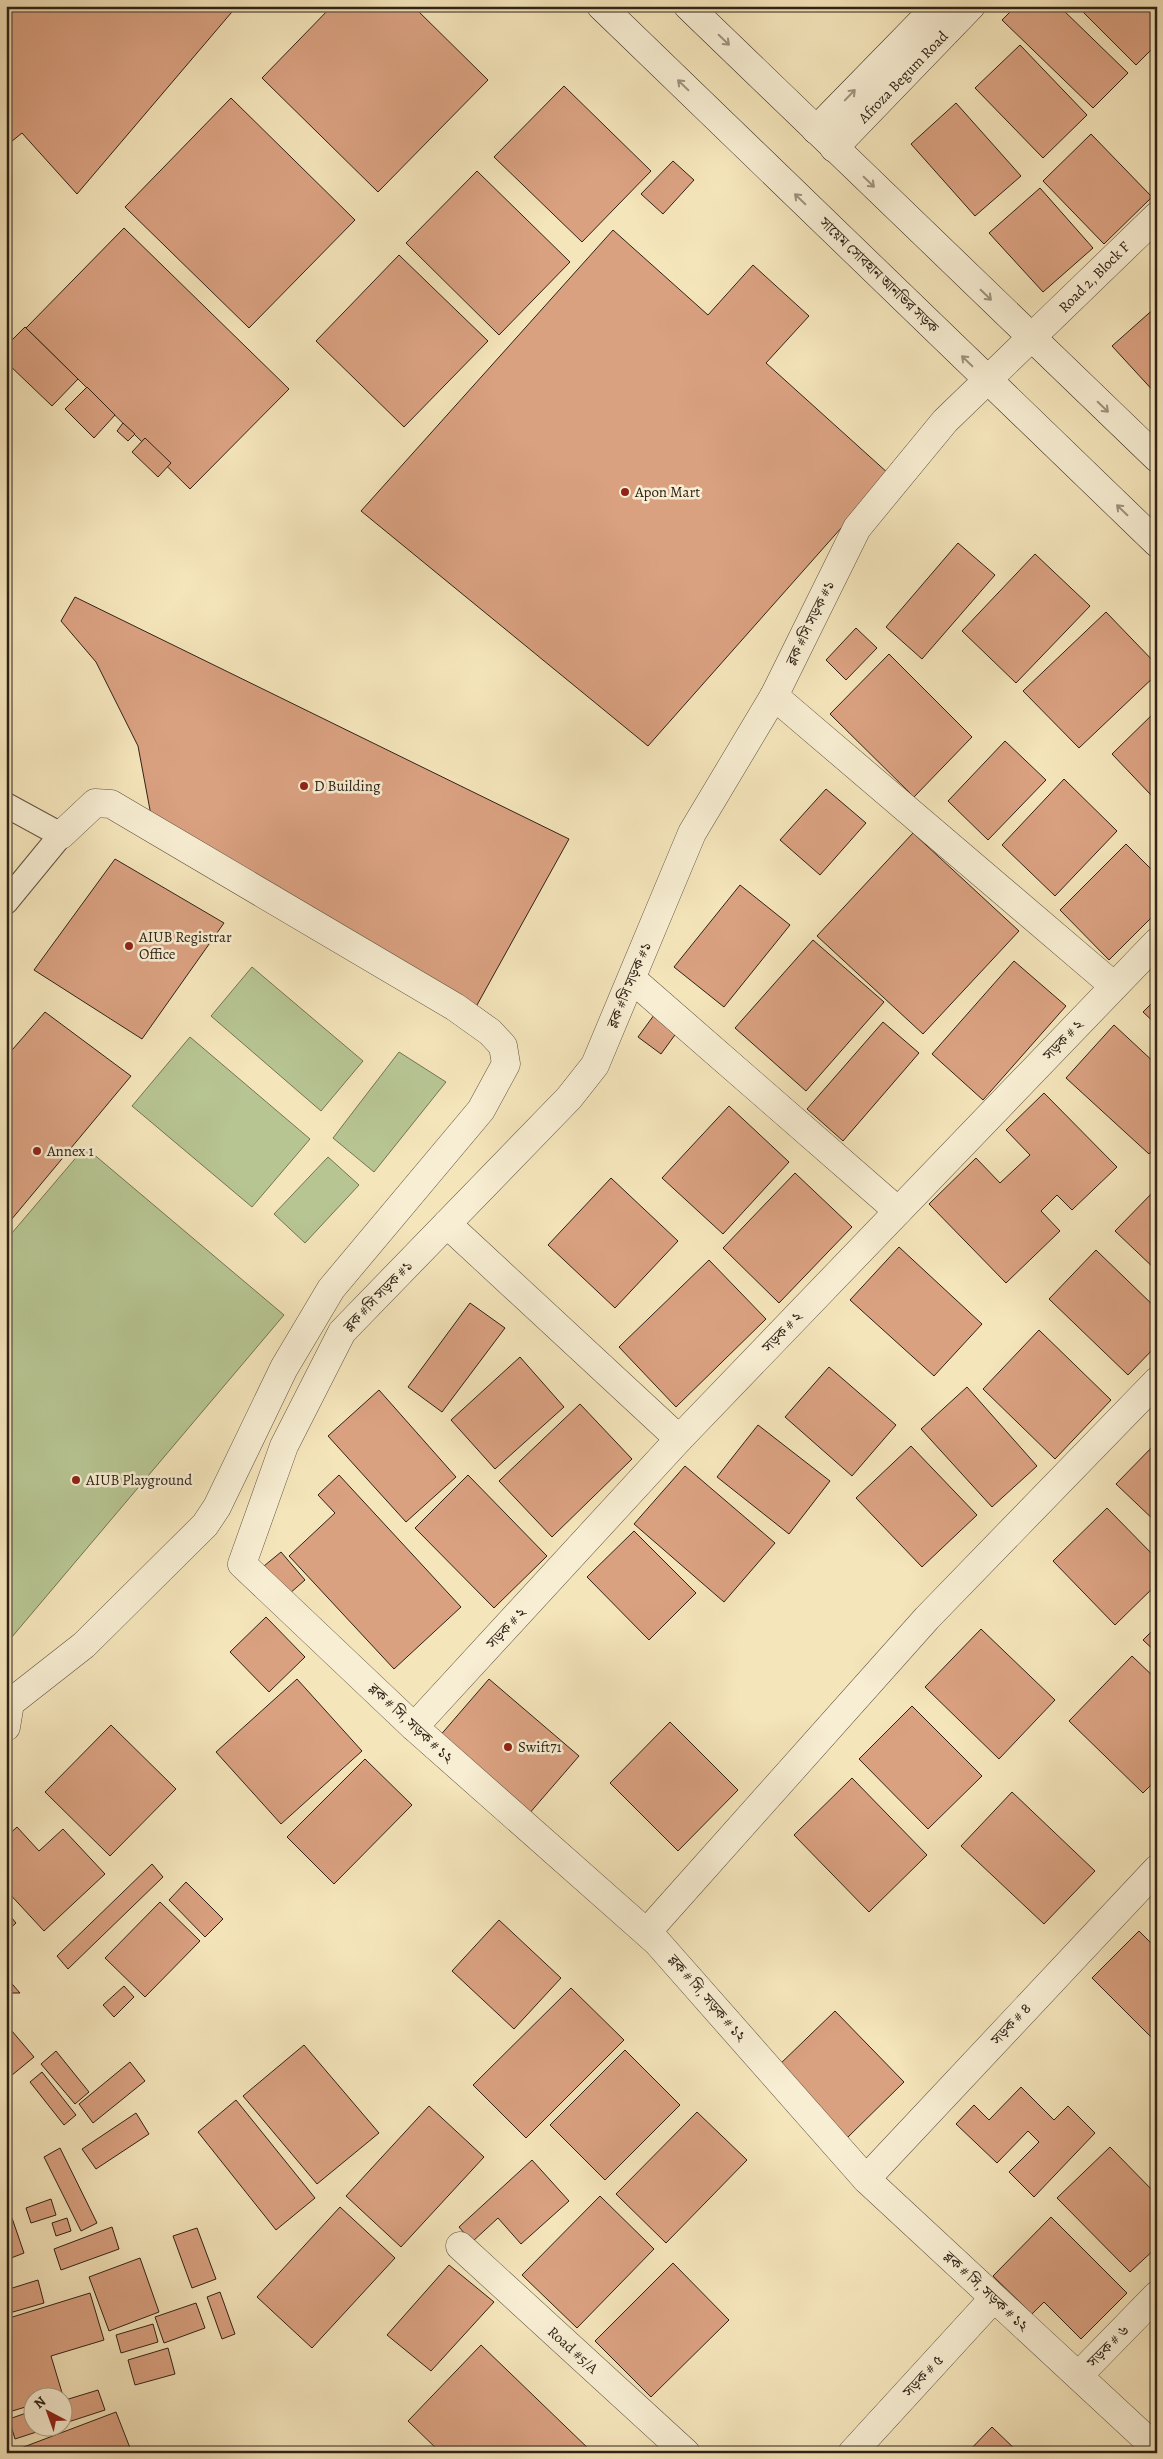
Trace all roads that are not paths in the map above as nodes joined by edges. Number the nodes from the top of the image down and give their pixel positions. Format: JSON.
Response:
{"nodes":[{"id":1,"x":601,"y":6,"type":"edge"},
{"id":2,"x":688,"y":6,"type":"edge"},
{"id":3,"x":937,"y":6,"type":"edge"},
{"id":4,"x":971,"y":6,"type":"edge"},
{"id":5,"x":825,"y":139,"type":"junction"},
{"id":6,"x":1157,"y":216,"type":"edge"},
{"id":7,"x":1032,"y":339,"type":"junction"},
{"id":8,"x":987,"y":380,"type":"junction"},
{"id":9,"x":1157,"y":458,"type":"edge"},
{"id":10,"x":1157,"y":543,"type":"edge"},
{"id":11,"x":774,"y":696,"type":"junction"},
{"id":12,"x":6,"y":805,"type":"edge"},
{"id":13,"x":61,"y":835,"type":"junction"},
{"id":14,"x":6,"y":902,"type":"edge"},
{"id":15,"x":1157,"y":942,"type":"edge"},
{"id":16,"x":632,"y":979,"type":"junction"},
{"id":17,"x":1114,"y":986,"type":"junction"},
{"id":18,"x":898,"y":1211,"type":"junction"},
{"id":19,"x":447,"y":1224,"type":"junction"},
{"id":20,"x":1157,"y":1381,"type":"edge"},
{"id":21,"x":680,"y":1439,"type":"junction"},
{"id":22,"x":242,"y":1564,"type":"joint"},
{"id":23,"x":6,"y":1727,"type":"edge"},
{"id":24,"x":414,"y":1727,"type":"junction"},
{"id":25,"x":1157,"y":1869,"type":"edge"},
{"id":26,"x":647,"y":1932,"type":"junction"},
{"id":27,"x":866,"y":2179,"type":"junction"},
{"id":28,"x":460,"y":2246,"type":"dead end"},
{"id":29,"x":1157,"y":2295,"type":"edge"},
{"id":30,"x":993,"y":2299,"type":"junction"},
{"id":31,"x":1079,"y":2375,"type":"junction"},
{"id":32,"x":1157,"y":2449,"type":"edge"},
{"id":33,"x":686,"y":2453,"type":"edge"},
{"id":34,"x":852,"y":2453,"type":"edge"}],
"edges":[{"from":8,"to":1,"type":"street","name":"সায়েম সোবহান আনভির সড়ক","one_way":true},
{"from":2,"to":5,"type":"street","one_way":true},
{"from":5,"to":3,"type":"street","name":"Afroza Begum Road","one_way":true},
{"from":4,"to":5,"type":"street","name":"Afroza Begum Road"},
{"from":5,"to":7,"type":"street","one_way":true},
{"from":6,"to":7,"type":"street","name":"Road 2, Block F"},
{"from":7,"to":8,"type":"street","name":"Road 2, Block F"},
{"from":7,"to":9,"type":"street","one_way":true},
{"from":10,"to":8,"type":"street","name":"সায়েম সোবহান আনভির সড়ক","one_way":true},
{"from":8,"to":11,"type":"street","name":"ব্লক #সি সড়ক #১"},
{"from":11,"to":16,"type":"street","name":"ব্লক #সি সড়ক #১"},
{"from":11,"to":17,"type":"street"},
{"from":12,"to":13,"type":"lane"},
{"from":13,"to":14,"type":"lane"},
{"from":13,"to":23,"type":"street"},
{"from":15,"to":17,"type":"street","name":"সড়ক # ২"},
{"from":16,"to":18,"type":"street"},
{"from":16,"to":19,"type":"street","name":"ব্লক #সি সড়ক #১"},
{"from":17,"to":18,"type":"street","name":"সড়ক # ২"},
{"from":18,"to":21,"type":"street","name":"সড়ক # ২"},
{"from":19,"to":21,"type":"street"},
{"from":19,"to":22,"type":"street","name":"ব্লক #সি সড়ক #১"},
{"from":20,"to":26,"type":"street"},
{"from":21,"to":24,"type":"street","name":"সড়ক # ২"},
{"from":22,"to":24,"type":"street","name":"ব্লক # সি, সড়ক # ১২"},
{"from":24,"to":26,"type":"street","name":"ব্লক # সি, সড়ক # ১২"},
{"from":25,"to":27,"type":"street","name":"সড়ক # ৪"},
{"from":26,"to":27,"type":"street","name":"ব্লক # সি, সড়ক # ১২"},
{"from":27,"to":30,"type":"street","name":"ব্লক # সি, সড়ক # ১২"},
{"from":28,"to":33,"type":"street","name":"Road #5/A"},
{"from":29,"to":31,"type":"street","name":"সড়ক # ৬"},
{"from":30,"to":31,"type":"street","name":"ব্লক # সি, সড়ক # ১২"},
{"from":30,"to":34,"type":"street","name":"সড়ক # ৫"},
{"from":31,"to":32,"type":"street","name":"ব্লক # সি, সড়ক # ১২"}]}
